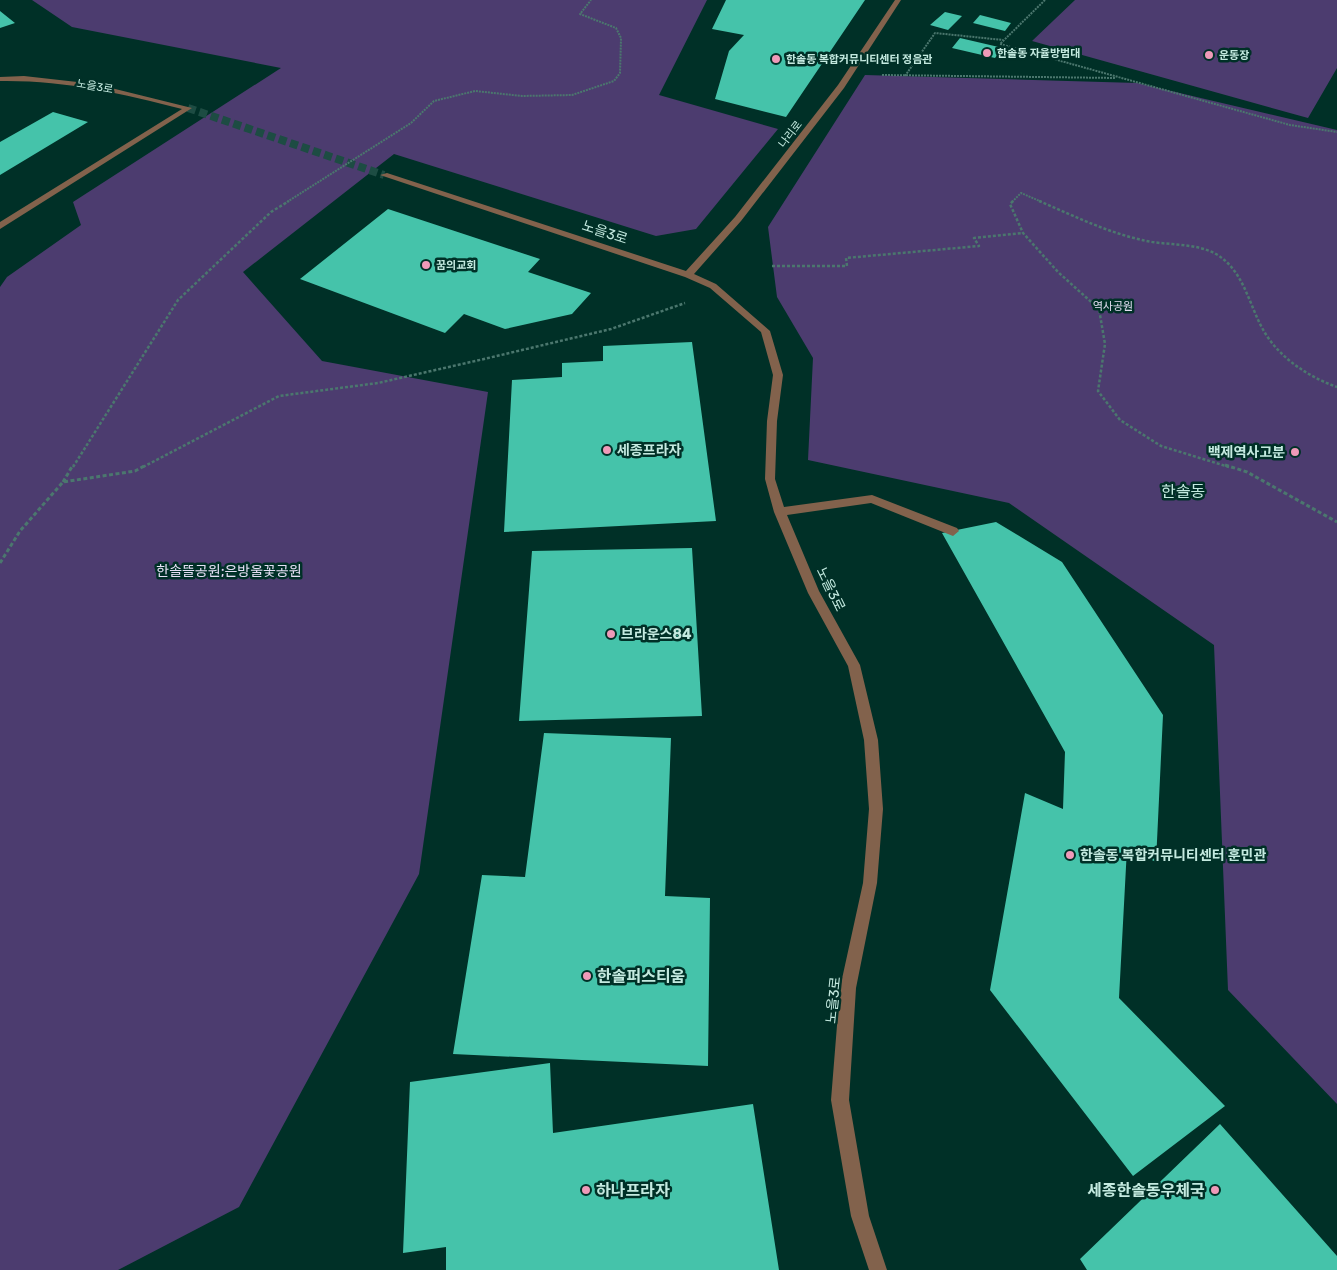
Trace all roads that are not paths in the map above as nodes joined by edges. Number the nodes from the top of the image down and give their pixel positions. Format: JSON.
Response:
{"nodes":[{"id":1,"x":898,"y":0,"type":"edge"},
{"id":2,"x":0,"y":79,"type":"edge"},
{"id":3,"x":384,"y":175,"type":"tunnel mouth"},
{"id":4,"x":0,"y":226,"type":"edge"},
{"id":5,"x":688,"y":274,"type":"junction"},
{"id":6,"x":780,"y":512,"type":"junction"},
{"id":7,"x":953,"y":531,"type":"dead end"},
{"id":8,"x":878,"y":1270,"type":"edge"}],
"edges":[{"from":1,"to":5,"type":"street","name":"나리로"},
{"from":2,"to":4,"type":"street","name":"노을3로"},
{"from":3,"to":5,"type":"street","name":"노을3로"},
{"from":5,"to":6,"type":"street","name":"노을3로"},
{"from":6,"to":7,"type":"street"},
{"from":6,"to":8,"type":"street","name":"노을3로"}]}
